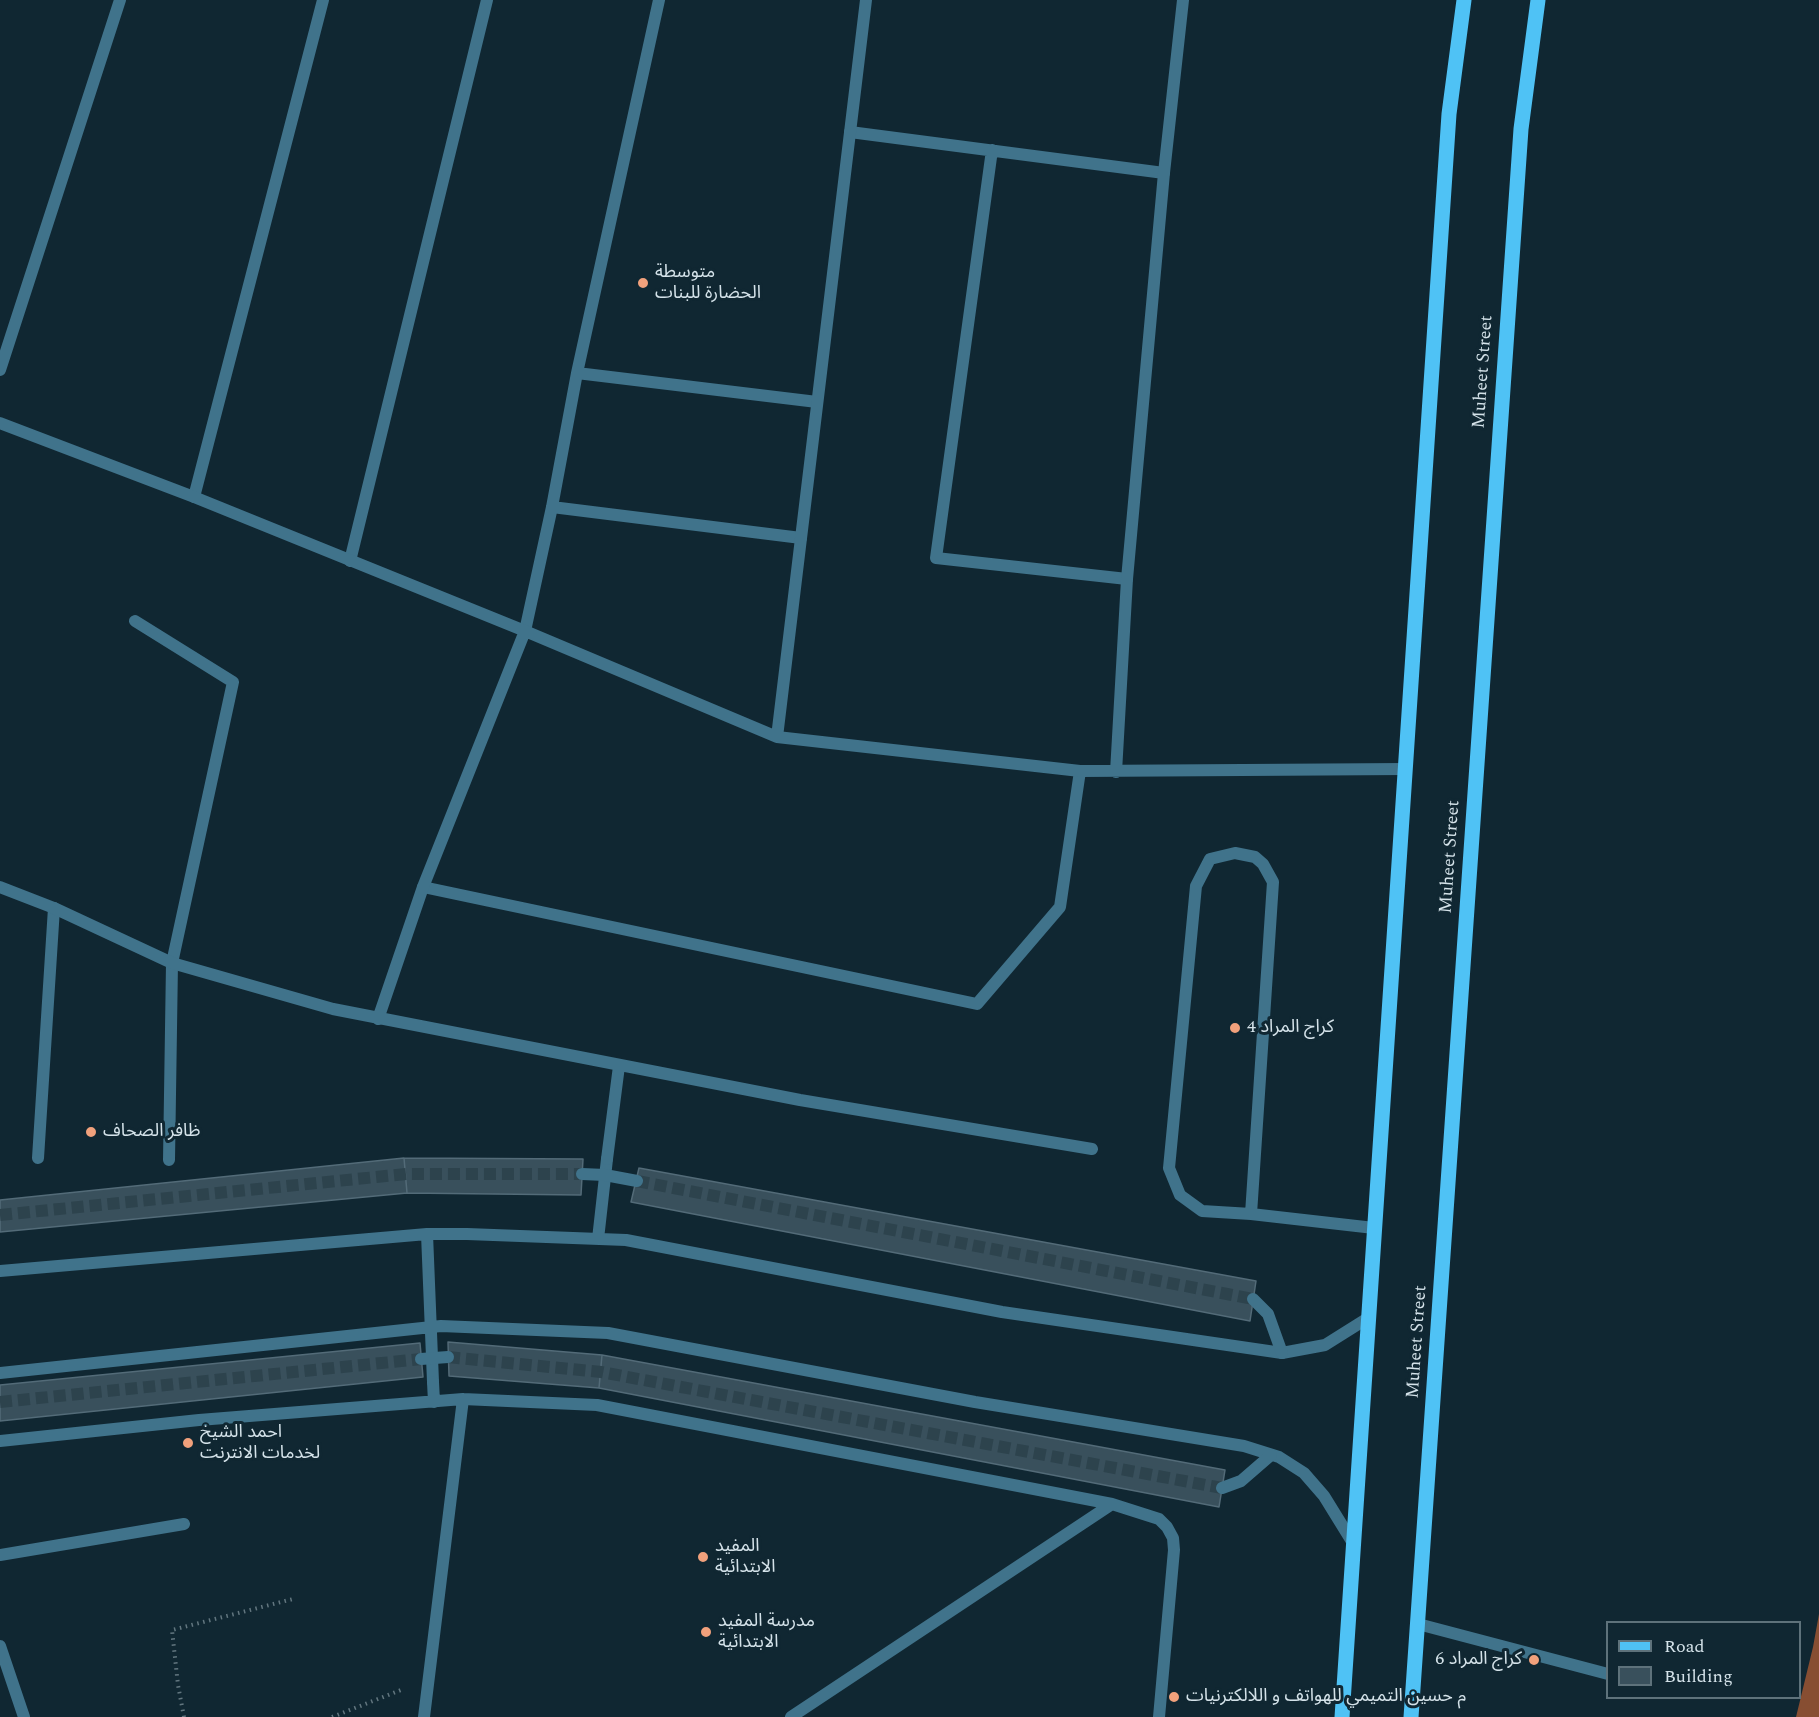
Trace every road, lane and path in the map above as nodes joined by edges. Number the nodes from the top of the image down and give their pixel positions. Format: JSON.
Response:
{"nodes":[{"id":1,"x":120,"y":0,"type":"edge"},
{"id":2,"x":323,"y":0,"type":"edge"},
{"id":3,"x":487,"y":0,"type":"edge"},
{"id":4,"x":659,"y":0,"type":"edge"},
{"id":5,"x":866,"y":0,"type":"edge"},
{"id":6,"x":1183,"y":0,"type":"edge"},
{"id":7,"x":1464,"y":0,"type":"edge"},
{"id":8,"x":1538,"y":0,"type":"edge"},
{"id":9,"x":850,"y":132,"type":"junction"},
{"id":10,"x":992,"y":150,"type":"junction"},
{"id":11,"x":1164,"y":173,"type":"junction"},
{"id":12,"x":0,"y":370,"type":"edge"},
{"id":13,"x":578,"y":373,"type":"junction"},
{"id":14,"x":817,"y":402,"type":"junction"},
{"id":15,"x":0,"y":423,"type":"edge"},
{"id":16,"x":194,"y":497,"type":"junction"},
{"id":17,"x":552,"y":507,"type":"junction"},
{"id":18,"x":801,"y":538,"type":"junction"},
{"id":19,"x":350,"y":561,"type":"junction"},
{"id":20,"x":1127,"y":579,"type":"junction"},
{"id":21,"x":135,"y":621,"type":"dead end"},
{"id":22,"x":525,"y":632,"type":"junction"},
{"id":23,"x":777,"y":737,"type":"junction"},
{"id":24,"x":1406,"y":769,"type":"junction"},
{"id":25,"x":1080,"y":771,"type":"junction"},
{"id":26,"x":1116,"y":772,"type":"junction"},
{"id":27,"x":0,"y":887,"type":"edge"},
{"id":28,"x":423,"y":887,"type":"junction"},
{"id":29,"x":54,"y":909,"type":"junction"},
{"id":30,"x":172,"y":963,"type":"junction"},
{"id":31,"x":378,"y":1019,"type":"junction"},
{"id":32,"x":619,"y":1066,"type":"junction"},
{"id":33,"x":1092,"y":1149,"type":"dead end"},
{"id":34,"x":38,"y":1158,"type":"dead end"},
{"id":35,"x":169,"y":1160,"type":"dead end"},
{"id":36,"x":582,"y":1174,"type":"tunnel mouth"},
{"id":37,"x":605,"y":1175,"type":"junction"},
{"id":38,"x":637,"y":1181,"type":"tunnel mouth"},
{"id":39,"x":1251,"y":1214,"type":"junction"},
{"id":40,"x":1374,"y":1228,"type":"junction"},
{"id":41,"x":427,"y":1234,"type":"junction"},
{"id":42,"x":598,"y":1239,"type":"junction"},
{"id":43,"x":0,"y":1270,"type":"edge"},
{"id":44,"x":1253,"y":1299,"type":"tunnel mouth"},
{"id":45,"x":1368,"y":1318,"type":"junction"},
{"id":46,"x":432,"y":1327,"type":"junction"},
{"id":47,"x":1282,"y":1353,"type":"junction"},
{"id":48,"x":427,"y":1358,"type":"junction"},
{"id":49,"x":448,"y":1358,"type":"tunnel mouth"},
{"id":50,"x":0,"y":1373,"type":"edge"},
{"id":51,"x":464,"y":1399,"type":"junction"},
{"id":52,"x":434,"y":1402,"type":"junction"},
{"id":53,"x":0,"y":1441,"type":"edge"},
{"id":54,"x":1271,"y":1455,"type":"junction"},
{"id":55,"x":1222,"y":1488,"type":"tunnel mouth"},
{"id":56,"x":1112,"y":1504,"type":"junction"},
{"id":57,"x":184,"y":1524,"type":"dead end"},
{"id":58,"x":1353,"y":1543,"type":"junction"},
{"id":59,"x":0,"y":1555,"type":"edge"},
{"id":60,"x":293,"y":1599,"type":"dead end"},
{"id":61,"x":1418,"y":1624,"type":"junction"},
{"id":62,"x":0,"y":1646,"type":"edge"},
{"id":63,"x":1606,"y":1673,"type":"edge"},
{"id":64,"x":428,"y":1679,"type":"junction"},
{"id":65,"x":24,"y":1717,"type":"edge"},
{"id":66,"x":184,"y":1717,"type":"edge"},
{"id":67,"x":332,"y":1717,"type":"edge"},
{"id":68,"x":424,"y":1717,"type":"edge"},
{"id":69,"x":791,"y":1717,"type":"edge"},
{"id":70,"x":1159,"y":1717,"type":"edge"},
{"id":71,"x":1342,"y":1717,"type":"edge"},
{"id":72,"x":1411,"y":1717,"type":"edge"}],
"edges":[{"from":1,"to":12,"type":"street"},
{"from":2,"to":16,"type":"street"},
{"from":3,"to":19,"type":"street"},
{"from":4,"to":13,"type":"street"},
{"from":5,"to":9,"type":"street"},
{"from":6,"to":11,"type":"street"},
{"from":7,"to":24,"type":"main road"},
{"from":8,"to":61,"type":"main road","name":"Muheet Street"},
{"from":9,"to":10,"type":"street"},
{"from":9,"to":14,"type":"street"},
{"from":10,"to":11,"type":"street"},
{"from":10,"to":20,"type":"street"},
{"from":11,"to":20,"type":"street"},
{"from":13,"to":14,"type":"street"},
{"from":13,"to":17,"type":"street"},
{"from":14,"to":18,"type":"street"},
{"from":15,"to":16,"type":"street"},
{"from":16,"to":19,"type":"street"},
{"from":17,"to":18,"type":"street"},
{"from":17,"to":22,"type":"street"},
{"from":18,"to":23,"type":"street"},
{"from":19,"to":22,"type":"street"},
{"from":20,"to":26,"type":"street"},
{"from":21,"to":30,"type":"street"},
{"from":22,"to":23,"type":"street"},
{"from":22,"to":28,"type":"street"},
{"from":23,"to":25,"type":"street"},
{"from":24,"to":26,"type":"street"},
{"from":24,"to":40,"type":"main road"},
{"from":25,"to":26,"type":"street"},
{"from":25,"to":28,"type":"street"},
{"from":27,"to":29,"type":"street"},
{"from":28,"to":31,"type":"street"},
{"from":29,"to":30,"type":"street"},
{"from":29,"to":34,"type":"street"},
{"from":30,"to":31,"type":"street"},
{"from":30,"to":35,"type":"street"},
{"from":31,"to":32,"type":"street"},
{"from":32,"to":33,"type":"street"},
{"from":32,"to":37,"type":"street"},
{"from":36,"to":37,"type":"street"},
{"from":37,"to":38,"type":"street"},
{"from":37,"to":42,"type":"street"},
{"from":39,"to":39,"type":"street"},
{"from":39,"to":40,"type":"street"},
{"from":40,"to":45,"type":"main road"},
{"from":41,"to":42,"type":"street"},
{"from":41,"to":43,"type":"street"},
{"from":41,"to":46,"type":"street"},
{"from":42,"to":47,"type":"street"},
{"from":44,"to":47,"type":"street"},
{"from":45,"to":47,"type":"street"},
{"from":45,"to":58,"type":"main road"},
{"from":46,"to":48,"type":"street"},
{"from":46,"to":50,"type":"street"},
{"from":46,"to":54,"type":"street"},
{"from":48,"to":49,"type":"street"},
{"from":48,"to":52,"type":"street"},
{"from":51,"to":52,"type":"street"},
{"from":51,"to":56,"type":"street"},
{"from":51,"to":64,"type":"street"},
{"from":52,"to":53,"type":"street"},
{"from":54,"to":55,"type":"street"},
{"from":54,"to":58,"type":"street"},
{"from":56,"to":69,"type":"street"},
{"from":56,"to":70,"type":"street"},
{"from":57,"to":59,"type":"street"},
{"from":58,"to":71,"type":"main road"},
{"from":60,"to":66,"type":"path"},
{"from":61,"to":63,"type":"street"},
{"from":61,"to":72,"type":"main road","name":"Muheet Street"},
{"from":62,"to":65,"type":"street"},
{"from":64,"to":67,"type":"path"},
{"from":64,"to":68,"type":"street"}]}
